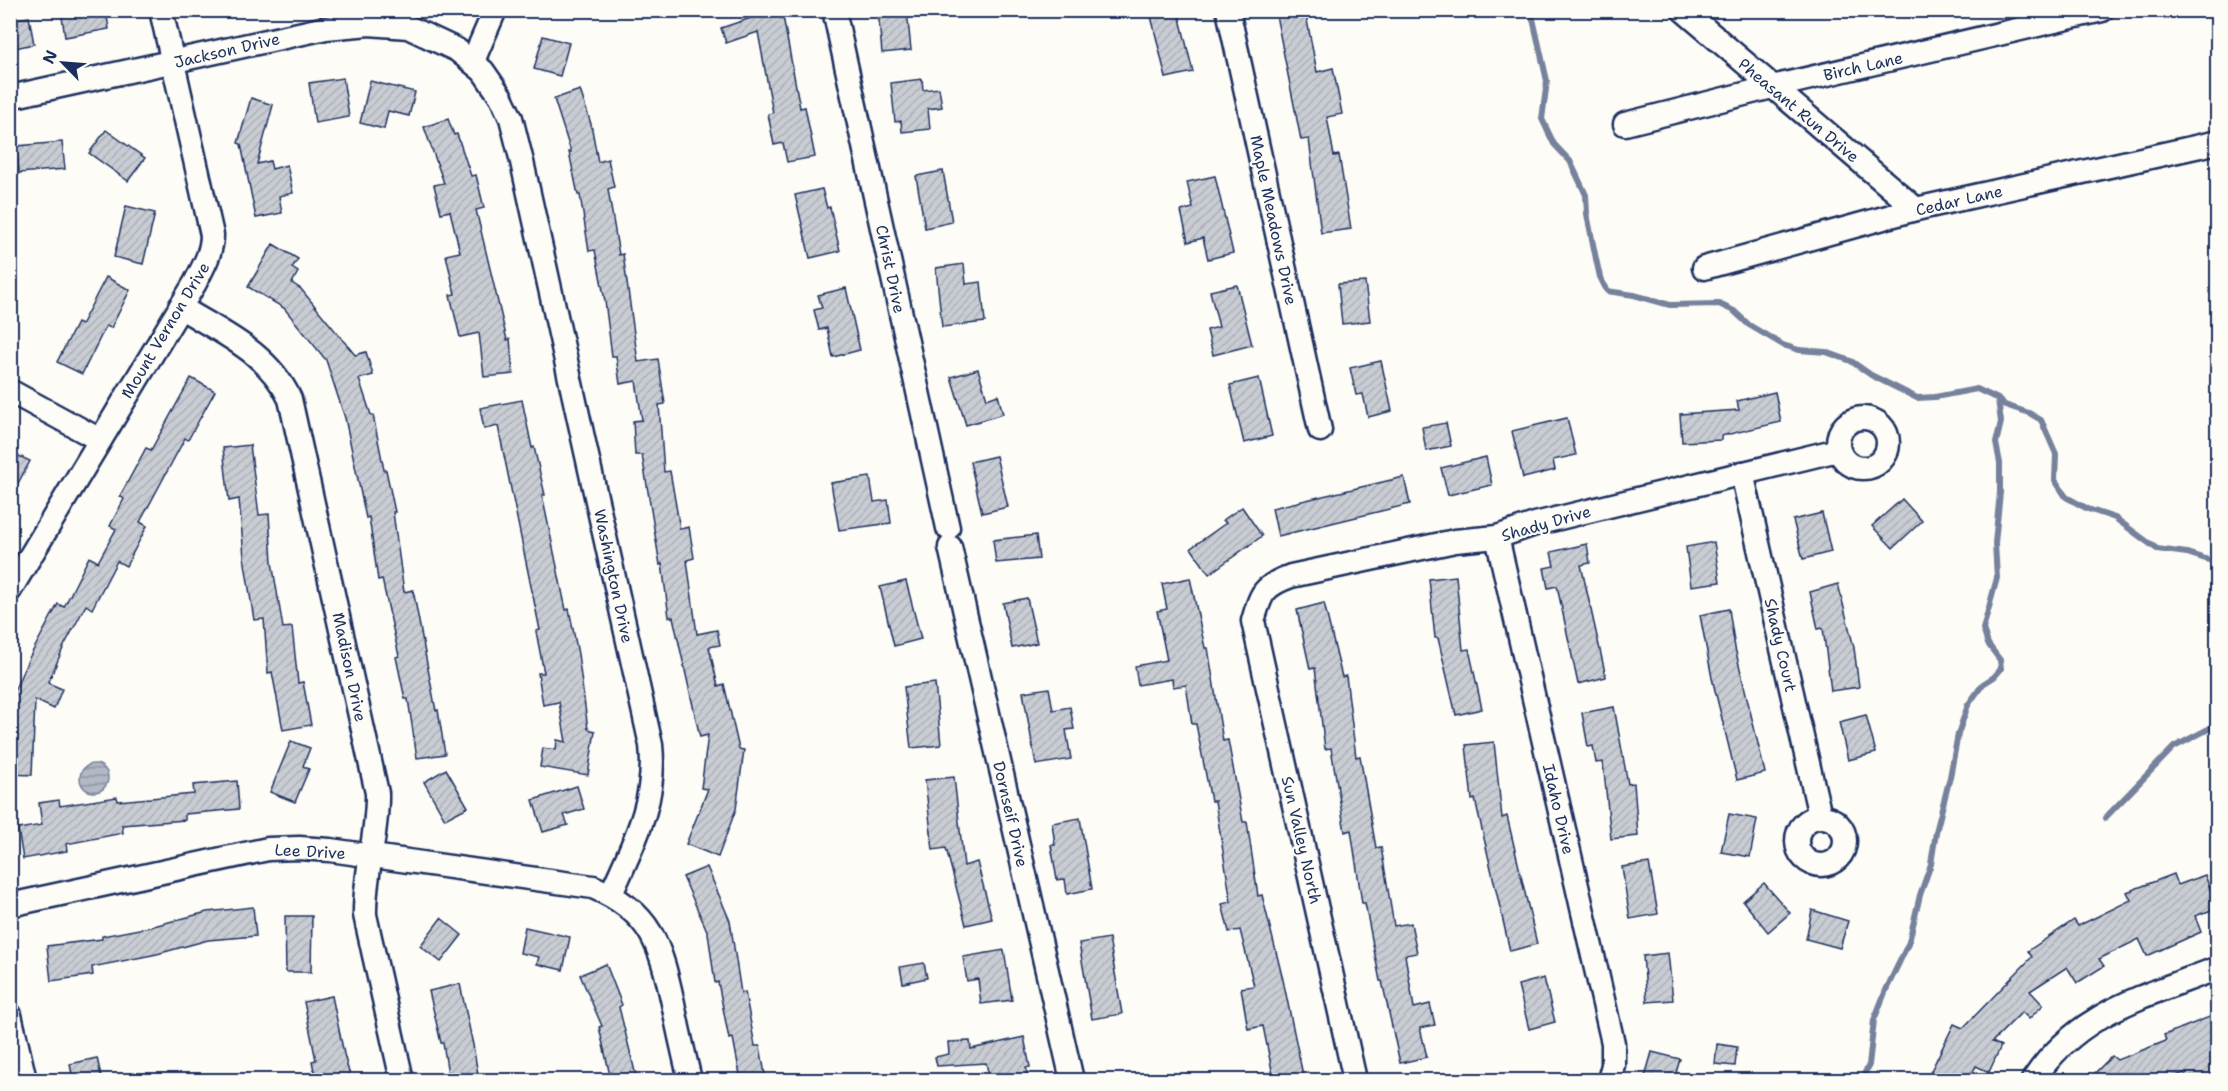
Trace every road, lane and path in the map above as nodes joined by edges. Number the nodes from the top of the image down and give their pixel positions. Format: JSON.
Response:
{"nodes":[{"id":1,"x":160,"y":10,"type":"edge"},
{"id":2,"x":495,"y":10,"type":"edge"},
{"id":3,"x":834,"y":10,"type":"edge"},
{"id":4,"x":1228,"y":10,"type":"edge"},
{"id":5,"x":1683,"y":10,"type":"edge"},
{"id":6,"x":2102,"y":10,"type":"edge"},
{"id":7,"x":414,"y":19,"type":"edge"},
{"id":8,"x":473,"y":61,"type":"junction"},
{"id":9,"x":172,"y":62,"type":"junction"},
{"id":10,"x":1772,"y":87,"type":"junction"},
{"id":11,"x":10,"y":97,"type":"edge"},
{"id":12,"x":1625,"y":124,"type":"dead end"},
{"id":13,"x":2217,"y":142,"type":"edge"},
{"id":14,"x":1916,"y":209,"type":"junction"},
{"id":15,"x":1704,"y":268,"type":"dead end"},
{"id":16,"x":180,"y":307,"type":"junction"},
{"id":17,"x":10,"y":391,"type":"edge"},
{"id":18,"x":1320,"y":430,"type":"dead end"},
{"id":19,"x":100,"y":440,"type":"junction"},
{"id":20,"x":1838,"y":450,"type":"dead end"},
{"id":21,"x":1742,"y":473,"type":"junction"},
{"id":22,"x":949,"y":537,"type":"joint"},
{"id":23,"x":1497,"y":537,"type":"junction"},
{"id":24,"x":10,"y":590,"type":"edge"},
{"id":25,"x":1259,"y":599,"type":"joint"},
{"id":26,"x":1820,"y":816,"type":"dead end"},
{"id":27,"x":371,"y":856,"type":"junction"},
{"id":28,"x":611,"y":894,"type":"junction"},
{"id":29,"x":10,"y":905,"type":"edge"},
{"id":30,"x":2217,"y":968,"type":"edge"},
{"id":31,"x":10,"y":1015,"type":"edge"},
{"id":32,"x":25,"y":1080,"type":"edge"},
{"id":33,"x":402,"y":1080,"type":"edge"},
{"id":34,"x":690,"y":1080,"type":"edge"},
{"id":35,"x":1072,"y":1080,"type":"edge"},
{"id":36,"x":1356,"y":1080,"type":"edge"},
{"id":37,"x":1609,"y":1080,"type":"edge"},
{"id":38,"x":2033,"y":1080,"type":"edge"}],
"edges":[{"from":1,"to":9,"type":"street","name":"Mount Vernon Drive"},
{"from":2,"to":8,"type":"street"},
{"from":3,"to":22,"type":"street","name":"Christ Drive"},
{"from":4,"to":18,"type":"street","name":"Maple Meadows Drive"},
{"from":5,"to":10,"type":"street","name":"Pheasant Run Drive"},
{"from":6,"to":10,"type":"street","name":"Birch Lane"},
{"from":7,"to":8,"type":"street","name":"Jackson Drive"},
{"from":7,"to":9,"type":"street","name":"Jackson Drive"},
{"from":8,"to":28,"type":"street","name":"Washington Drive"},
{"from":9,"to":11,"type":"street","name":"Jackson Drive"},
{"from":9,"to":16,"type":"street","name":"Mount Vernon Drive"},
{"from":10,"to":12,"type":"street","name":"Birch Lane"},
{"from":10,"to":14,"type":"street","name":"Pheasant Run Drive"},
{"from":13,"to":14,"type":"street","name":"Cedar Lane"},
{"from":14,"to":15,"type":"street","name":"Cedar Lane"},
{"from":16,"to":19,"type":"street","name":"Mount Vernon Drive"},
{"from":16,"to":27,"type":"street","name":"Madison Drive"},
{"from":17,"to":19,"type":"street"},
{"from":19,"to":24,"type":"street","name":"Mount Vernon Drive"},
{"from":20,"to":21,"type":"street","name":"Shady Drive"},
{"from":21,"to":23,"type":"street","name":"Shady Drive"},
{"from":21,"to":26,"type":"street","name":"Shady Court"},
{"from":22,"to":35,"type":"street","name":"Dornseif Drive"},
{"from":23,"to":25,"type":"street","name":"Shady Drive"},
{"from":23,"to":37,"type":"street","name":"Idaho Drive"},
{"from":25,"to":36,"type":"street","name":"Sun Valley North"},
{"from":27,"to":28,"type":"street","name":"Lee Drive"},
{"from":27,"to":29,"type":"street","name":"Lee Drive"},
{"from":27,"to":33,"type":"street","name":"Madison Drive"},
{"from":28,"to":34,"type":"street"},
{"from":30,"to":38,"type":"street"},
{"from":31,"to":32,"type":"street"}]}
